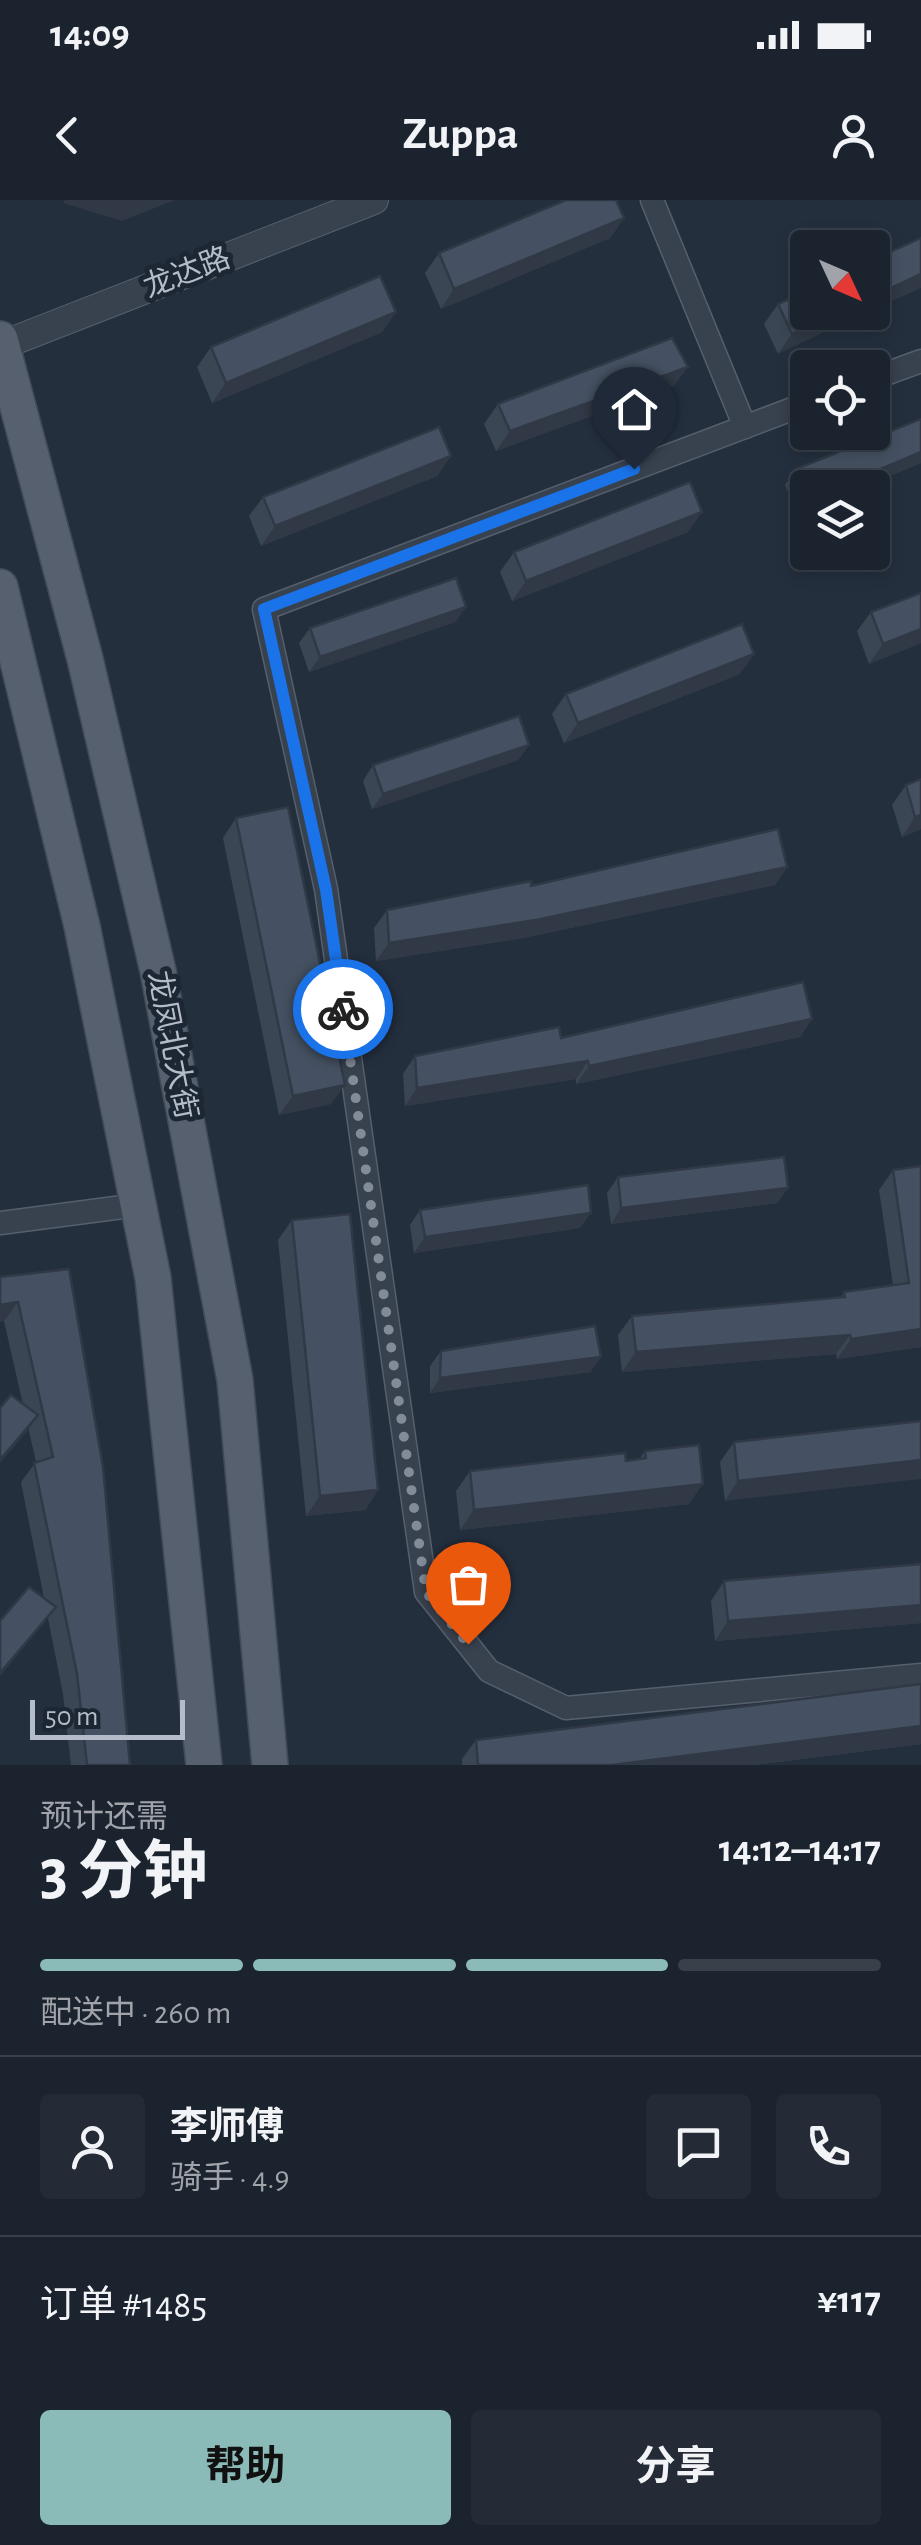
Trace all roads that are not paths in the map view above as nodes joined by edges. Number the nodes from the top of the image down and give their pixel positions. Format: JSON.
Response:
{"nodes":[{"id":1,"x":374,"y":200,"type":"edge"},
{"id":2,"x":652,"y":200,"type":"edge"},
{"id":3,"x":1,"y":344,"type":"edge"},
{"id":4,"x":921,"y":360,"type":"edge"},
{"id":5,"x":890,"y":372,"type":"edge"},
{"id":6,"x":790,"y":411,"type":"edge"},
{"id":7,"x":745,"y":427,"type":"junction"},
{"id":8,"x":0,"y":587,"type":"edge"},
{"id":9,"x":138,"y":1204,"type":"junction"},
{"id":10,"x":0,"y":1223,"type":"edge"},
{"id":11,"x":921,"y":1675,"type":"edge"},
{"id":12,"x":204,"y":1765,"type":"edge"},
{"id":13,"x":270,"y":1765,"type":"edge"}],
"edges":[{"from":1,"to":3,"type":"street","name":"龙达路"},
{"from":2,"to":7,"type":"street"},
{"from":3,"to":13,"type":"main road","name":"龙凤北大街"},
{"from":4,"to":5,"type":"street"},
{"from":6,"to":7,"type":"street"},
{"from":7,"to":11,"type":"street"},
{"from":8,"to":9,"type":"main road"},
{"from":9,"to":10,"type":"street"},
{"from":9,"to":12,"type":"main road"}]}
